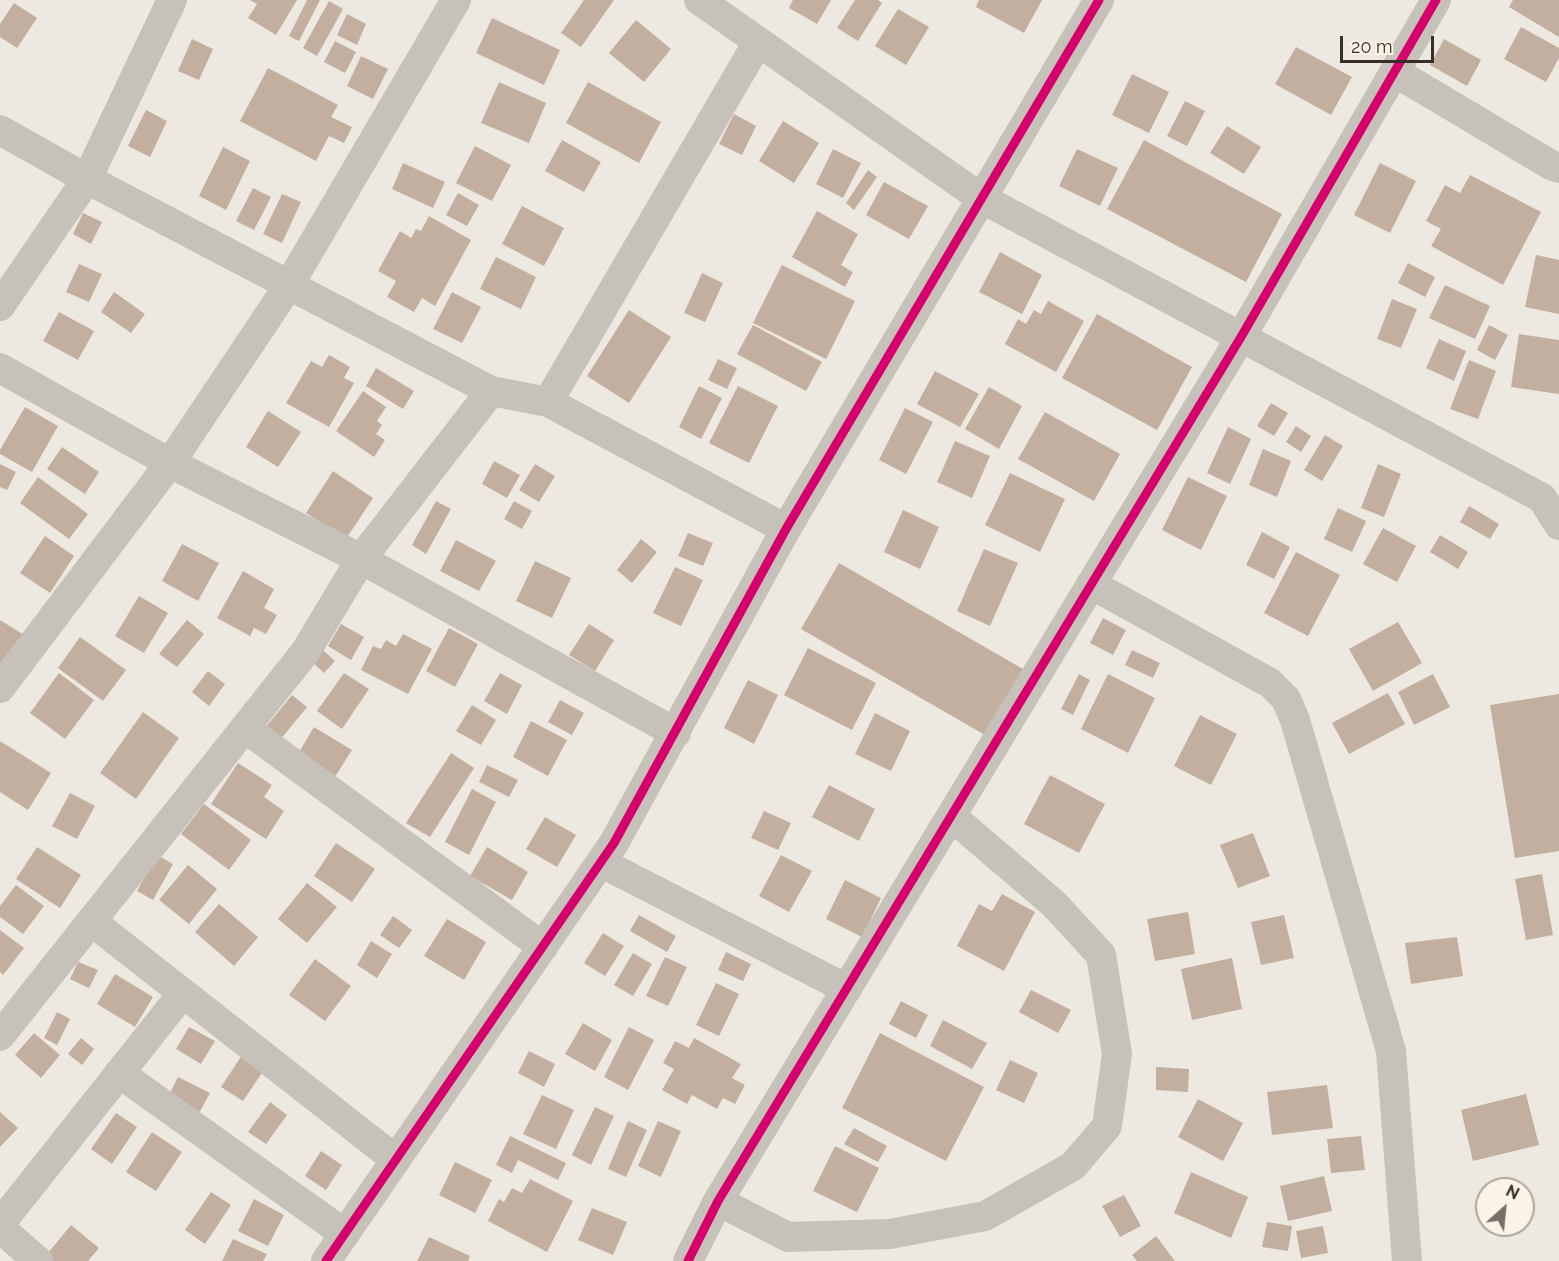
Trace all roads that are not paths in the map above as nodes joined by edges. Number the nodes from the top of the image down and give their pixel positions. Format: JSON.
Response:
{"nodes":[{"id":1,"x":172,"y":0,"type":"edge"},
{"id":2,"x":456,"y":0,"type":"edge"},
{"id":3,"x":699,"y":0,"type":"edge"},
{"id":4,"x":1099,"y":0,"type":"edge"},
{"id":5,"x":1436,"y":0,"type":"edge"},
{"id":6,"x":758,"y":42,"type":"junction"},
{"id":7,"x":1395,"y":72,"type":"junction"},
{"id":8,"x":0,"y":130,"type":"edge"},
{"id":9,"x":1559,"y":168,"type":"edge"},
{"id":10,"x":87,"y":179,"type":"junction"},
{"id":11,"x":981,"y":198,"type":"junction"},
{"id":12,"x":289,"y":285,"type":"junction"},
{"id":13,"x":0,"y":306,"type":"edge"},
{"id":14,"x":1241,"y":337,"type":"junction"},
{"id":15,"x":0,"y":368,"type":"edge"},
{"id":16,"x":491,"y":391,"type":"junction"},
{"id":17,"x":548,"y":402,"type":"junction"},
{"id":18,"x":170,"y":463,"type":"junction"},
{"id":19,"x":1550,"y":497,"type":"edge"},
{"id":20,"x":1559,"y":525,"type":"edge"},
{"id":21,"x":786,"y":530,"type":"junction"},
{"id":22,"x":362,"y":559,"type":"junction"},
{"id":23,"x":1091,"y":584,"type":"junction"},
{"id":24,"x":0,"y":688,"type":"edge"},
{"id":25,"x":245,"y":728,"type":"junction"},
{"id":26,"x":676,"y":733,"type":"junction"},
{"id":27,"x":951,"y":816,"type":"junction"},
{"id":28,"x":602,"y":862,"type":"junction"},
{"id":29,"x":91,"y":921,"type":"junction"},
{"id":30,"x":543,"y":947,"type":"junction"},
{"id":31,"x":847,"y":989,"type":"junction"},
{"id":32,"x":183,"y":993,"type":"junction"},
{"id":33,"x":0,"y":1036,"type":"edge"},
{"id":34,"x":119,"y":1073,"type":"junction"},
{"id":35,"x":396,"y":1160,"type":"junction"},
{"id":36,"x":718,"y":1201,"type":"junction"},
{"id":37,"x":0,"y":1226,"type":"edge"},
{"id":38,"x":345,"y":1234,"type":"junction"},
{"id":39,"x":38,"y":1261,"type":"edge"},
{"id":40,"x":326,"y":1261,"type":"edge"},
{"id":41,"x":688,"y":1261,"type":"edge"},
{"id":42,"x":1407,"y":1261,"type":"edge"}],
"edges":[{"from":1,"to":10,"type":"street"},
{"from":2,"to":12,"type":"street"},
{"from":3,"to":6,"type":"street"},
{"from":4,"to":11,"type":"street"},
{"from":5,"to":7,"type":"street"},
{"from":6,"to":11,"type":"street"},
{"from":6,"to":17,"type":"street"},
{"from":7,"to":9,"type":"street"},
{"from":7,"to":14,"type":"street"},
{"from":8,"to":10,"type":"street"},
{"from":10,"to":12,"type":"street"},
{"from":10,"to":13,"type":"street"},
{"from":11,"to":14,"type":"street"},
{"from":11,"to":21,"type":"street"},
{"from":12,"to":16,"type":"street"},
{"from":12,"to":18,"type":"street"},
{"from":14,"to":19,"type":"street"},
{"from":14,"to":23,"type":"street"},
{"from":15,"to":18,"type":"street"},
{"from":16,"to":17,"type":"street"},
{"from":16,"to":22,"type":"street"},
{"from":17,"to":21,"type":"street"},
{"from":18,"to":22,"type":"street"},
{"from":18,"to":24,"type":"street"},
{"from":19,"to":20,"type":"street"},
{"from":21,"to":26,"type":"street"},
{"from":22,"to":25,"type":"street"},
{"from":22,"to":26,"type":"street"},
{"from":23,"to":27,"type":"street"},
{"from":23,"to":42,"type":"street"},
{"from":25,"to":29,"type":"street"},
{"from":25,"to":30,"type":"street"},
{"from":26,"to":28,"type":"street"},
{"from":27,"to":31,"type":"street"},
{"from":27,"to":36,"type":"street"},
{"from":28,"to":30,"type":"street"},
{"from":28,"to":31,"type":"street"},
{"from":29,"to":32,"type":"street"},
{"from":29,"to":33,"type":"street"},
{"from":30,"to":35,"type":"street"},
{"from":31,"to":36,"type":"street"},
{"from":32,"to":34,"type":"street"},
{"from":32,"to":35,"type":"street"},
{"from":34,"to":37,"type":"street"},
{"from":34,"to":38,"type":"street"},
{"from":35,"to":38,"type":"street"},
{"from":36,"to":41,"type":"street"},
{"from":37,"to":39,"type":"street"},
{"from":38,"to":40,"type":"street"}]}
